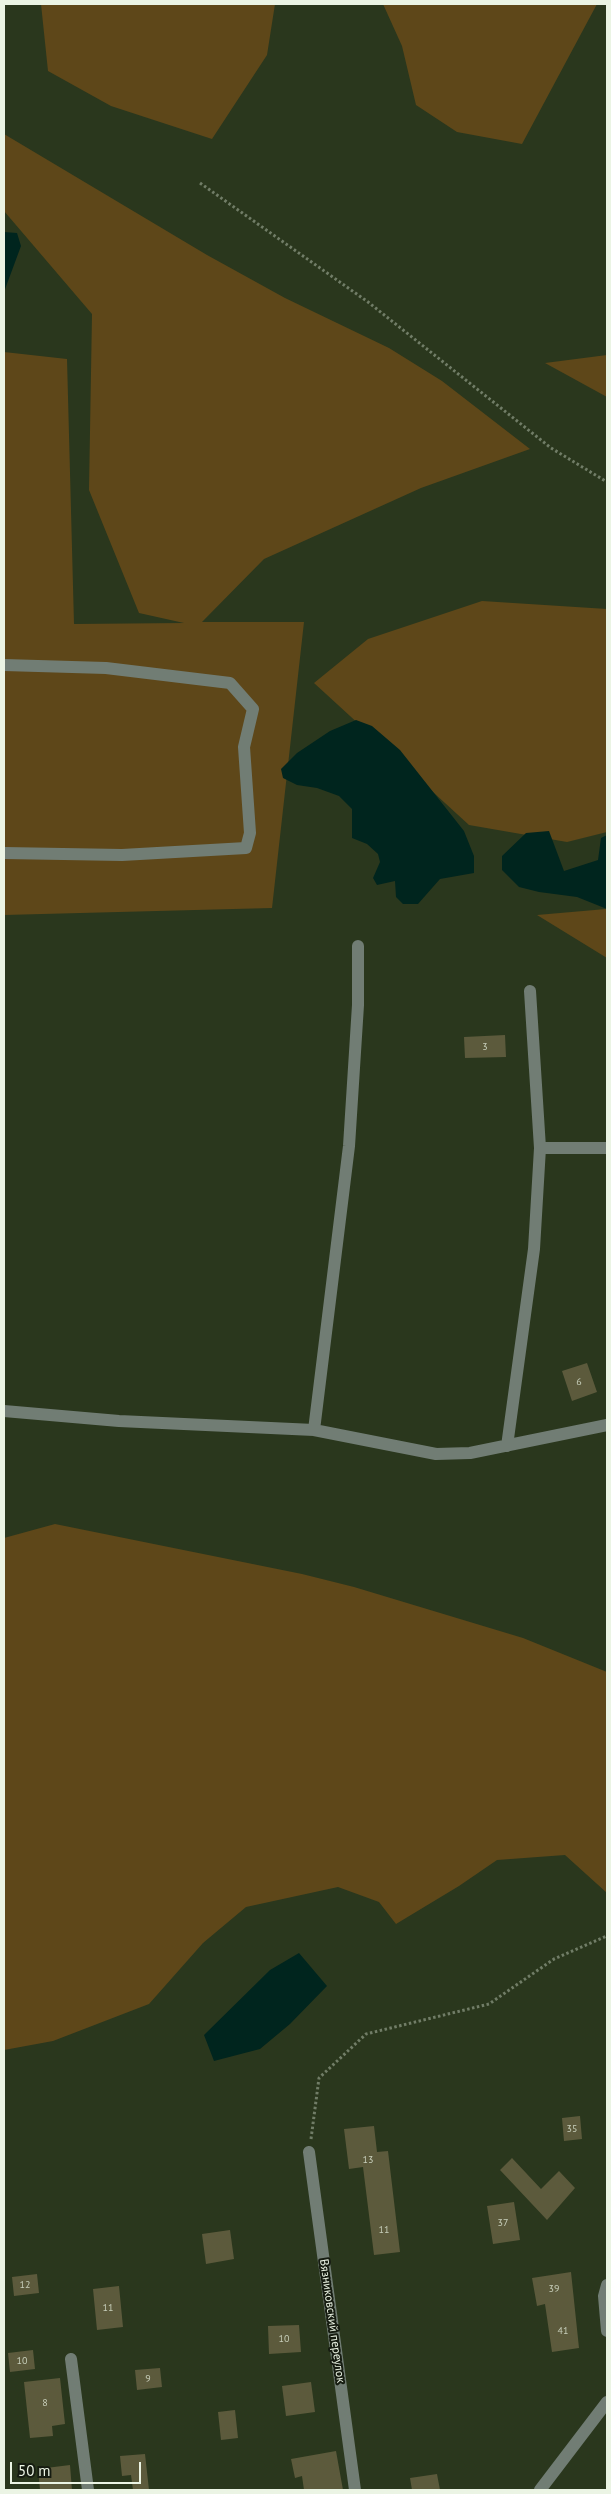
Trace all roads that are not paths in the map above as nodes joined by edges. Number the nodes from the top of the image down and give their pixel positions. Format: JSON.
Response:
{"nodes":[{"id":1,"x":4,"y":665,"type":"edge"},
{"id":2,"x":4,"y":853,"type":"edge"},
{"id":3,"x":358,"y":946,"type":"dead end"},
{"id":4,"x":530,"y":991,"type":"dead end"},
{"id":5,"x":540,"y":1148,"type":"junction"},
{"id":6,"x":607,"y":1148,"type":"edge"},
{"id":7,"x":4,"y":1411,"type":"edge"},
{"id":8,"x":607,"y":1425,"type":"edge"},
{"id":9,"x":314,"y":1430,"type":"junction"},
{"id":10,"x":507,"y":1446,"type":"junction"},
{"id":11,"x":309,"y":2152,"type":"road end"},
{"id":12,"x":607,"y":2285,"type":"edge"},
{"id":13,"x":607,"y":2332,"type":"edge"},
{"id":14,"x":71,"y":2358,"type":"dead end"},
{"id":15,"x":607,"y":2402,"type":"edge"},
{"id":16,"x":88,"y":2490,"type":"edge"},
{"id":17,"x":355,"y":2490,"type":"edge"},
{"id":18,"x":540,"y":2490,"type":"edge"}],
"edges":[{"from":1,"to":2,"type":"street"},
{"from":3,"to":9,"type":"street"},
{"from":4,"to":5,"type":"street"},
{"from":5,"to":6,"type":"street"},
{"from":5,"to":10,"type":"street"},
{"from":7,"to":9,"type":"street"},
{"from":8,"to":10,"type":"street"},
{"from":9,"to":10,"type":"street"},
{"from":11,"to":17,"type":"street","name":"Вязниковский переулок"},
{"from":12,"to":13,"type":"street"},
{"from":14,"to":16,"type":"street"},
{"from":15,"to":18,"type":"street"}]}
